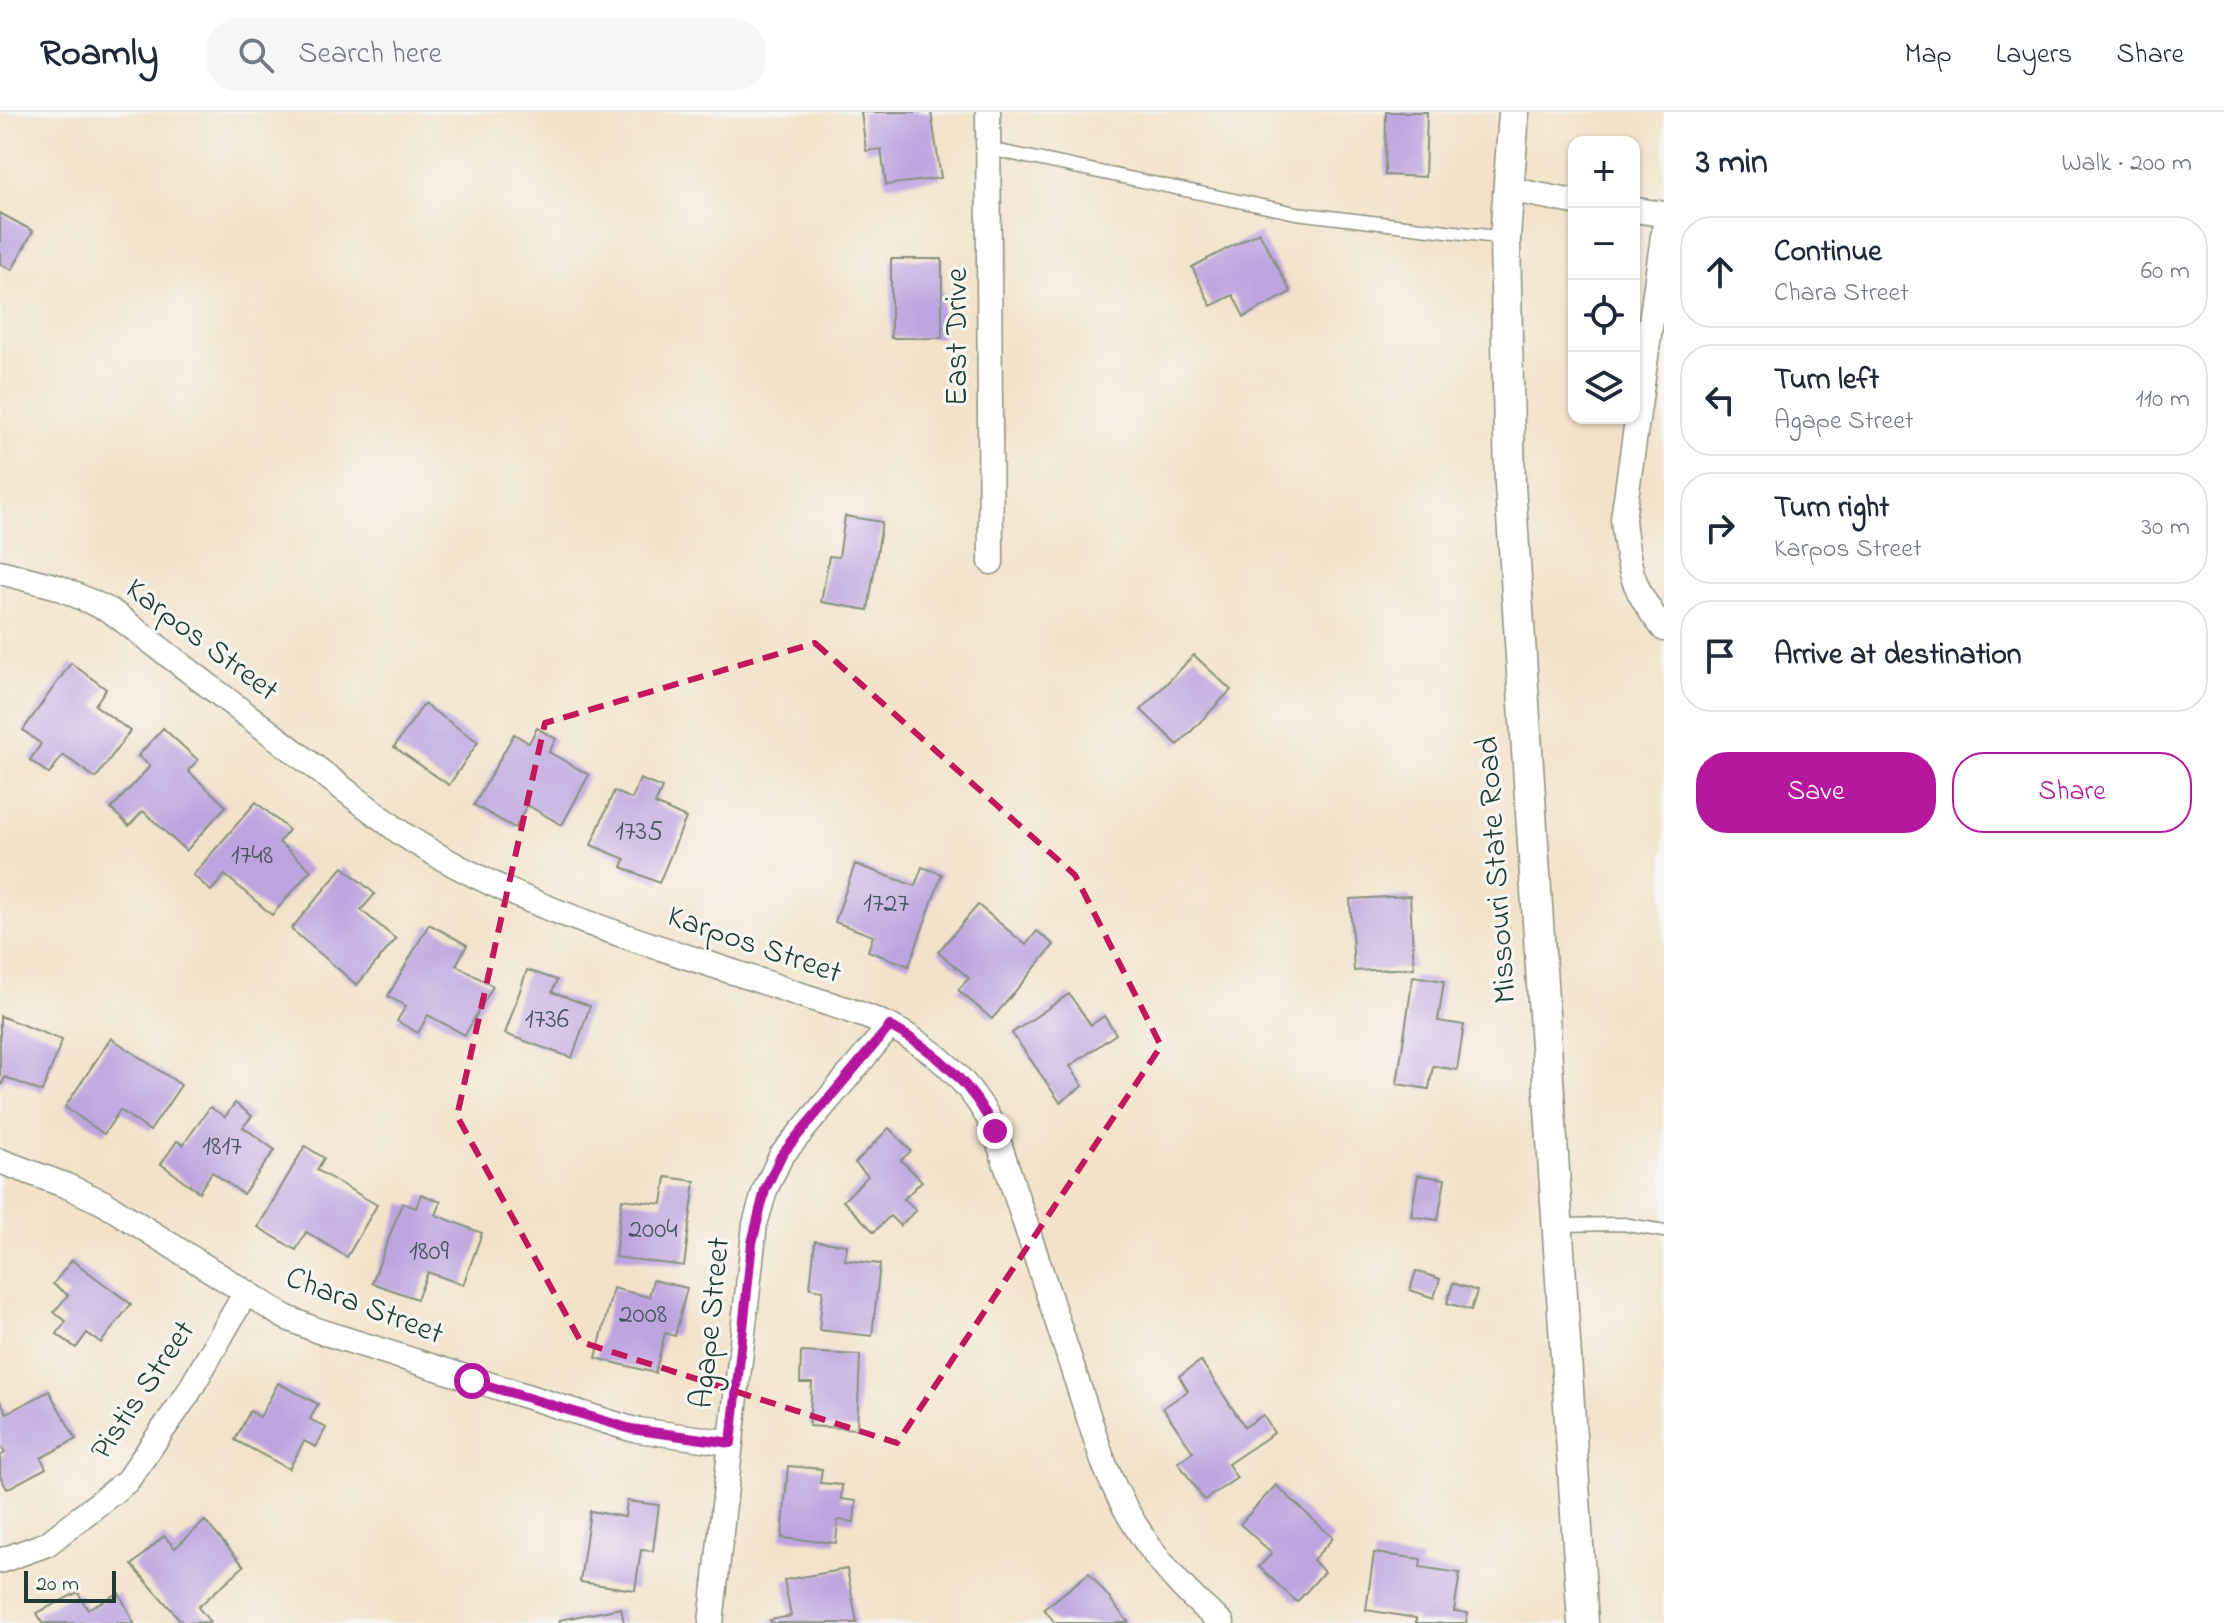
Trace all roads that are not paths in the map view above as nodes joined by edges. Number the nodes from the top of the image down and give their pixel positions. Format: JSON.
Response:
{"nodes":[{"id":1,"x":988,"y":112,"type":"edge"},
{"id":2,"x":1514,"y":112,"type":"edge"},
{"id":3,"x":989,"y":149,"type":"junction"},
{"id":4,"x":1507,"y":189,"type":"junction"},
{"id":5,"x":1568,"y":201,"type":"edge"},
{"id":6,"x":1640,"y":211,"type":"edge"},
{"id":7,"x":1664,"y":214,"type":"edge"},
{"id":8,"x":1664,"y":229,"type":"edge"},
{"id":9,"x":1505,"y":238,"type":"junction"},
{"id":10,"x":991,"y":562,"type":"dead end"},
{"id":11,"x":0,"y":572,"type":"edge"},
{"id":12,"x":1664,"y":629,"type":"edge"},
{"id":13,"x":890,"y":1026,"type":"junction"},
{"id":14,"x":0,"y":1161,"type":"edge"},
{"id":15,"x":1558,"y":1225,"type":"junction"},
{"id":16,"x":1664,"y":1231,"type":"edge"},
{"id":17,"x":246,"y":1292,"type":"junction"},
{"id":18,"x":731,"y":1443,"type":"junction"},
{"id":19,"x":0,"y":1561,"type":"edge"},
{"id":20,"x":711,"y":1623,"type":"edge"},
{"id":21,"x":1222,"y":1623,"type":"edge"},
{"id":22,"x":1583,"y":1623,"type":"edge"}],
"edges":[{"from":1,"to":3,"type":"street","name":"East Drive"},
{"from":2,"to":4,"type":"street","name":"Missouri State Road"},
{"from":3,"to":9,"type":"lane"},
{"from":3,"to":10,"type":"street","name":"East Drive"},
{"from":4,"to":5,"type":"street"},
{"from":4,"to":9,"type":"street","name":"Missouri State Road"},
{"from":6,"to":7,"type":"street"},
{"from":8,"to":12,"type":"street"},
{"from":9,"to":15,"type":"street","name":"Missouri State Road"},
{"from":11,"to":13,"type":"street","name":"Karpos Street"},
{"from":13,"to":18,"type":"street","name":"Agape Street"},
{"from":13,"to":21,"type":"street","name":"Karpos Street"},
{"from":14,"to":17,"type":"street","name":"Chara Street"},
{"from":15,"to":16,"type":"lane"},
{"from":15,"to":22,"type":"street","name":"Missouri State Road"},
{"from":17,"to":18,"type":"street","name":"Chara Street"},
{"from":17,"to":19,"type":"street","name":"Pistis Street"},
{"from":18,"to":20,"type":"street","name":"Agape Street"}]}
